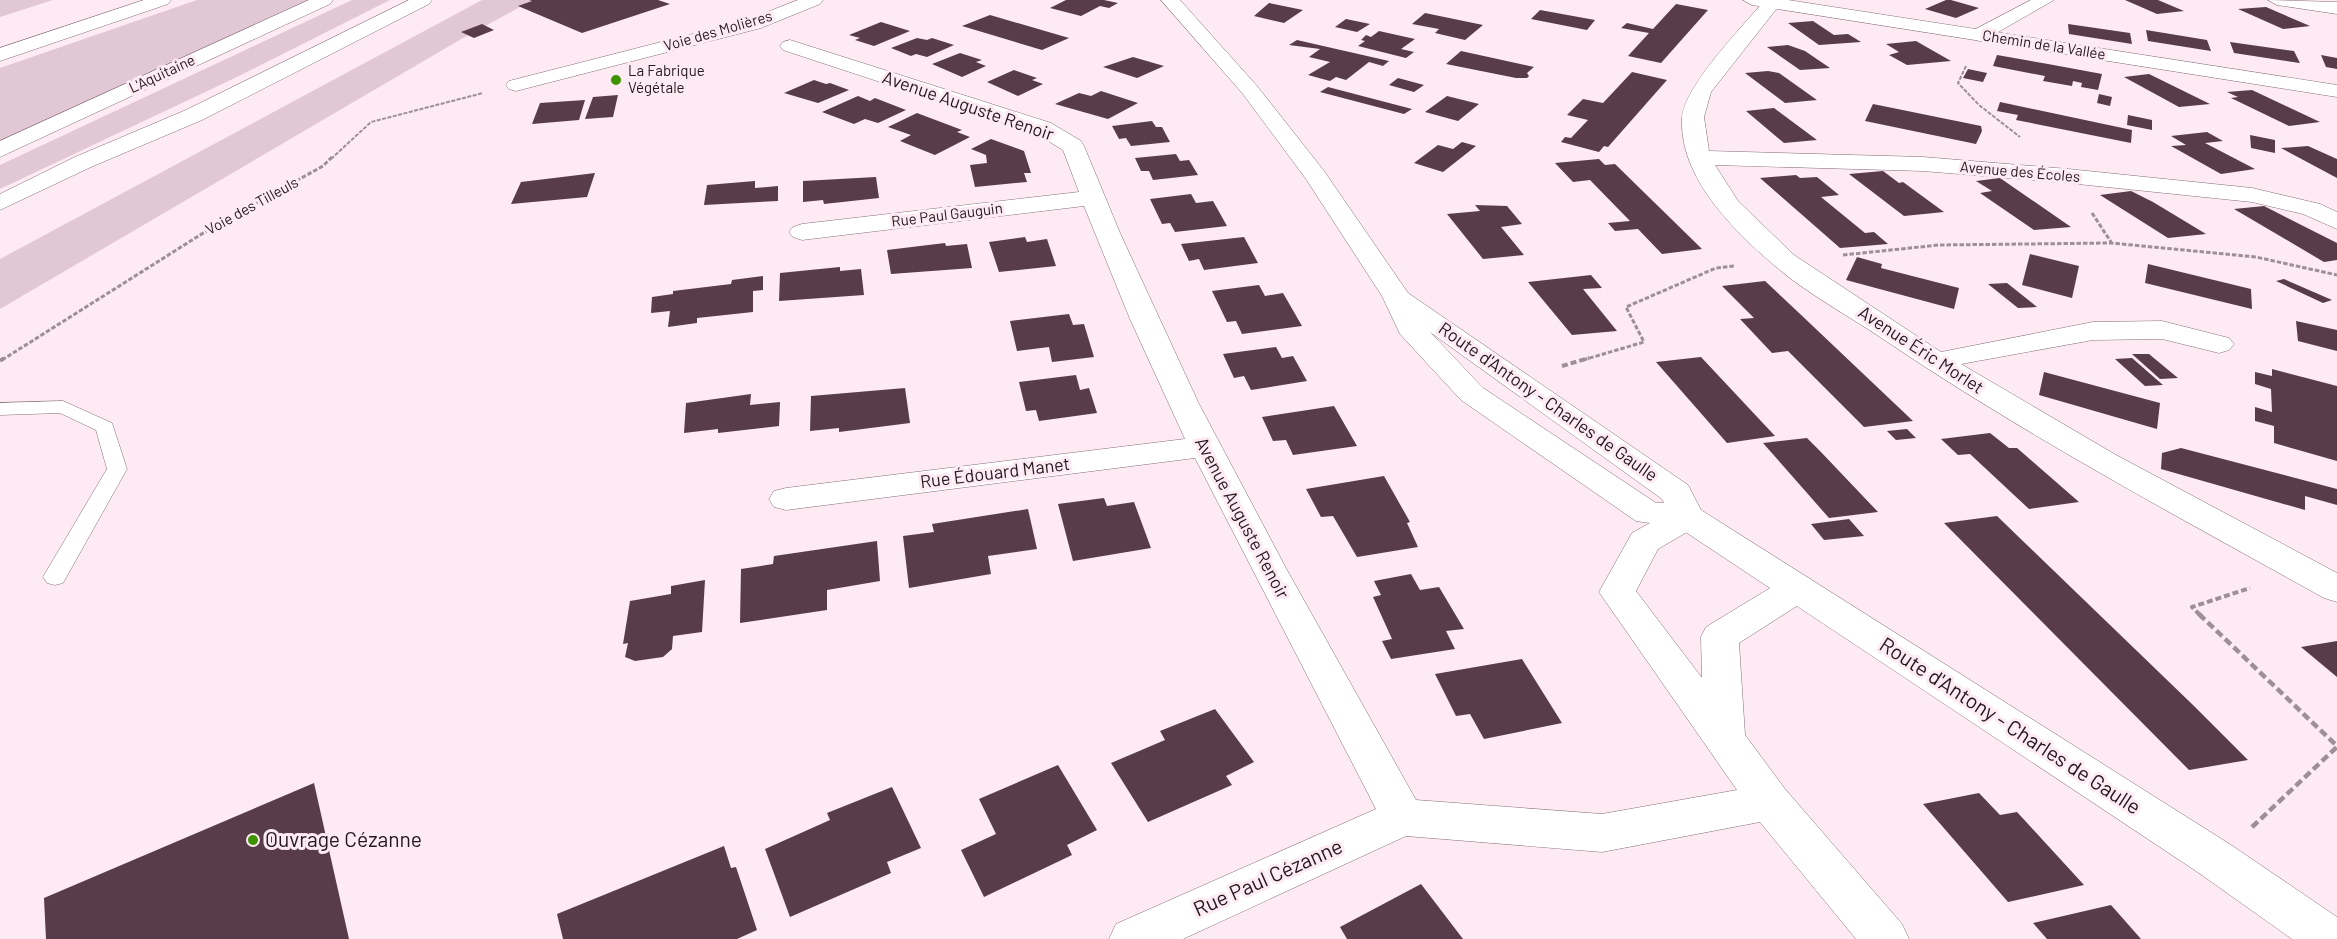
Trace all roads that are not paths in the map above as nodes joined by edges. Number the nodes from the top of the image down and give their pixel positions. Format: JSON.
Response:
{"nodes":[{"id":1,"x":162,"y":0,"type":"edge"},
{"id":2,"x":324,"y":0,"type":"edge"},
{"id":3,"x":423,"y":0,"type":"edge"},
{"id":4,"x":814,"y":0,"type":"edge"},
{"id":5,"x":1170,"y":0,"type":"edge"},
{"id":6,"x":2045,"y":0,"type":"edge"},
{"id":7,"x":2277,"y":0,"type":"edge"},
{"id":8,"x":1762,"y":2,"type":"edge"},
{"id":9,"x":2337,"y":8,"type":"edge"},
{"id":10,"x":1979,"y":35,"type":"junction"},
{"id":11,"x":790,"y":46,"type":"dead end"},
{"id":12,"x":0,"y":55,"type":"edge"},
{"id":13,"x":516,"y":85,"type":"road end"},
{"id":14,"x":2337,"y":92,"type":"edge"},
{"id":15,"x":194,"y":116,"type":"junction"},
{"id":16,"x":0,"y":150,"type":"edge"},
{"id":17,"x":1698,"y":158,"type":"junction"},
{"id":18,"x":1092,"y":198,"type":"junction"},
{"id":19,"x":0,"y":204,"type":"edge"},
{"id":20,"x":2337,"y":221,"type":"edge"},
{"id":21,"x":0,"y":227,"type":"edge"},
{"id":22,"x":802,"y":232,"type":"dead end"},
{"id":23,"x":1396,"y":296,"type":"junction"},
{"id":24,"x":2220,"y":344,"type":"dead end"},
{"id":25,"x":1938,"y":363,"type":"junction"},
{"id":26,"x":0,"y":409,"type":"edge"},
{"id":27,"x":1203,"y":447,"type":"junction"},
{"id":28,"x":786,"y":499,"type":"dead end"},
{"id":29,"x":1688,"y":517,"type":"junction"},
{"id":30,"x":55,"y":577,"type":"dead end"},
{"id":31,"x":1798,"y":588,"type":"junction"},
{"id":32,"x":2337,"y":589,"type":"edge"},
{"id":33,"x":1724,"y":737,"type":"junction"},
{"id":34,"x":1770,"y":802,"type":"junction"},
{"id":35,"x":1403,"y":817,"type":"junction"},
{"id":36,"x":1133,"y":939,"type":"edge"},
{"id":37,"x":1885,"y":939,"type":"edge"},
{"id":38,"x":2330,"y":939,"type":"edge"}],
"edges":[{"from":1,"to":12,"type":"main road"},
{"from":2,"to":16,"type":"main road","name":"L'Aquitaine"},
{"from":3,"to":15,"type":"main road"},
{"from":4,"to":13,"type":"main road","name":"Voie des Molières"},
{"from":5,"to":23,"type":"main road","name":"Route d'Antony - Charles de Gaulle"},
{"from":6,"to":10,"type":"main road"},
{"from":7,"to":9,"type":"main road"},
{"from":8,"to":10,"type":"main road","name":"Chemin de la Vallée"},
{"from":8,"to":17,"type":"main road","name":"Avenue Éric Morlet"},
{"from":10,"to":14,"type":"main road","name":"Chemin de la Vallée"},
{"from":11,"to":18,"type":"main road","name":"Avenue Auguste Renoir"},
{"from":15,"to":19,"type":"main road"},
{"from":15,"to":21,"type":"main road"},
{"from":17,"to":20,"type":"main road","name":"Avenue des Écoles"},
{"from":17,"to":25,"type":"main road","name":"Avenue Éric Morlet"},
{"from":18,"to":22,"type":"main road","name":"Rue Paul Gauguin"},
{"from":18,"to":27,"type":"main road","name":"Avenue Auguste Renoir"},
{"from":23,"to":29,"type":"main road","name":"Route d'Antony - Charles de Gaulle"},
{"from":23,"to":29,"type":"main road","name":"Route d'Antony - Charles de Gaulle"},
{"from":24,"to":25,"type":"main road"},
{"from":25,"to":32,"type":"main road","name":"Avenue Éric Morlet"},
{"from":26,"to":30,"type":"lane"},
{"from":27,"to":28,"type":"main road","name":"Rue Édouard Manet"},
{"from":27,"to":35,"type":"main road","name":"Avenue Auguste Renoir"},
{"from":29,"to":31,"type":"main road","name":"Route d'Antony - Charles de Gaulle"},
{"from":29,"to":33,"type":"main road"},
{"from":31,"to":33,"type":"main road"},
{"from":31,"to":38,"type":"main road","name":"Route d'Antony - Charles de Gaulle"},
{"from":33,"to":34,"type":"main road"},
{"from":34,"to":35,"type":"main road"},
{"from":34,"to":37,"type":"main road"},
{"from":35,"to":36,"type":"main road","name":"Rue Paul Cézanne"}]}
